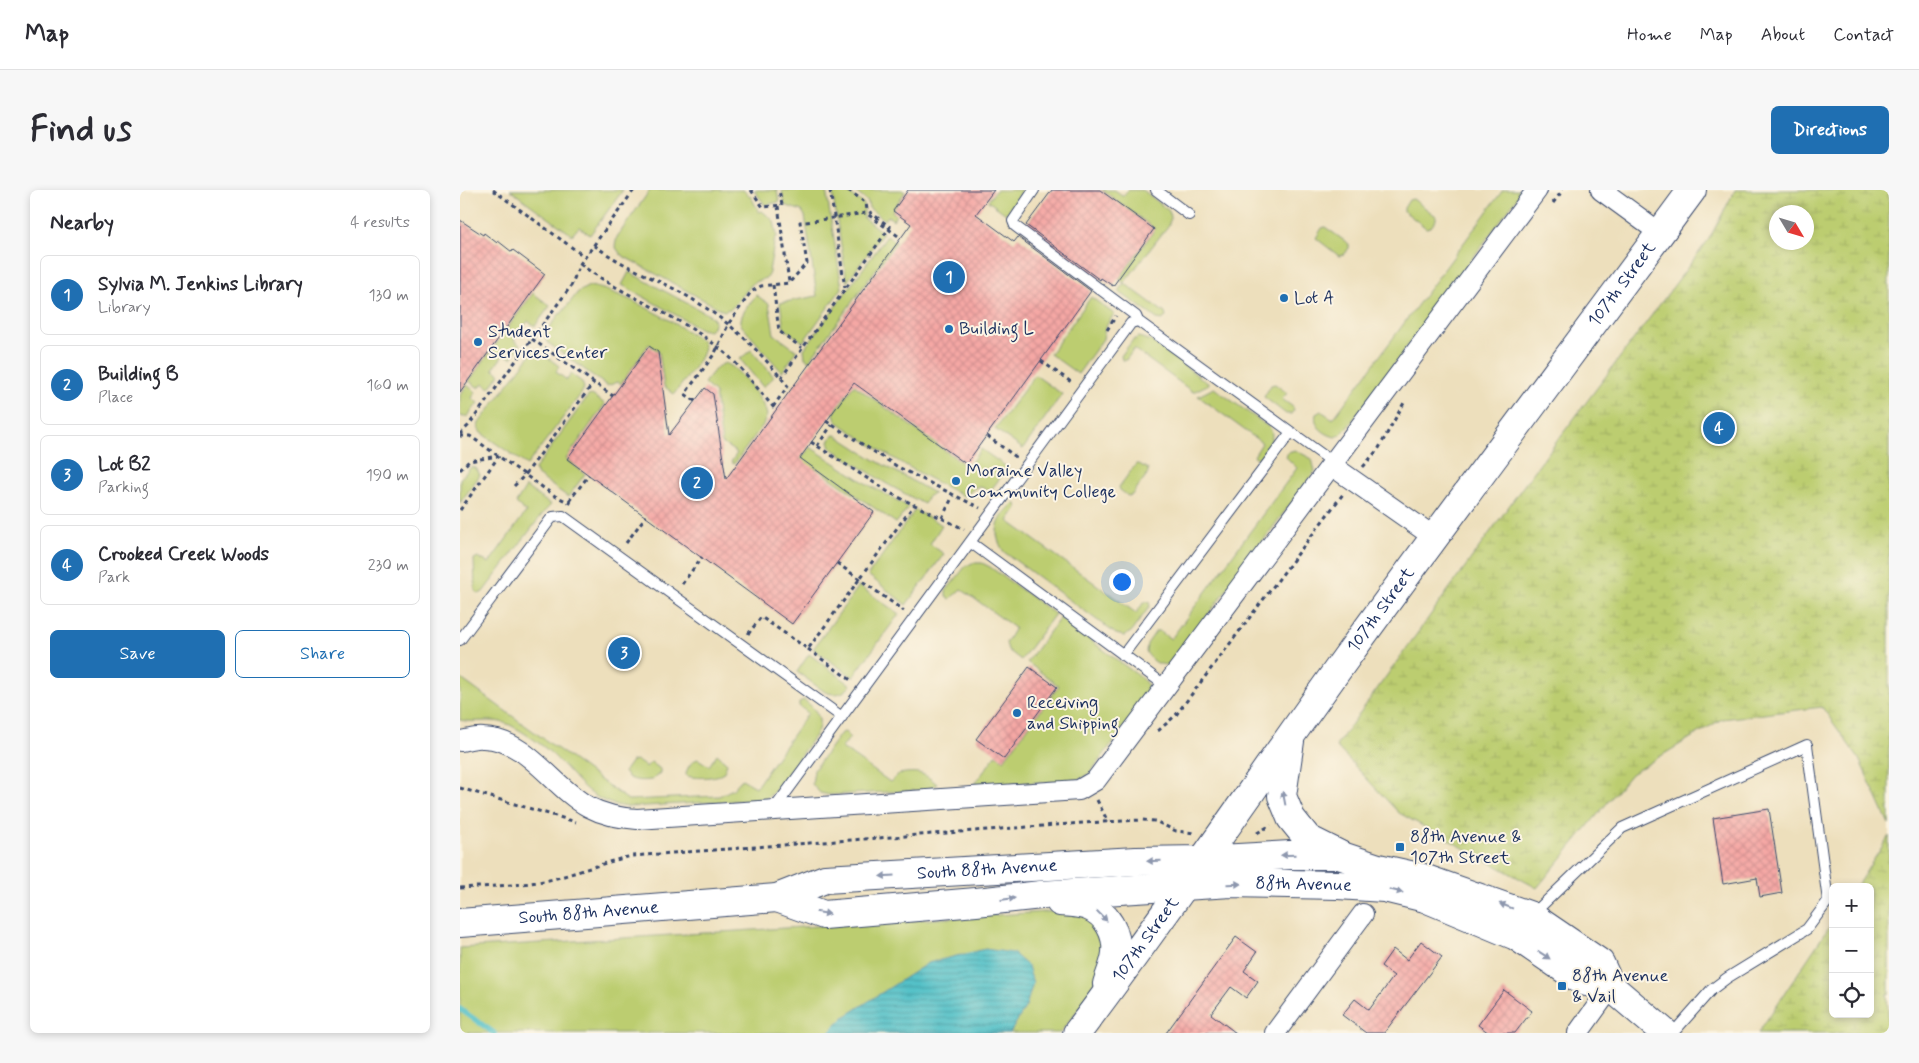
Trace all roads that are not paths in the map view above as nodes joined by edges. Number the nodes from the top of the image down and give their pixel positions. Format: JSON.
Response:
{"nodes":[{"id":1,"x":1034,"y":190,"type":"edge"},
{"id":2,"x":1156,"y":190,"type":"edge"},
{"id":3,"x":1537,"y":190,"type":"edge"},
{"id":4,"x":1602,"y":190,"type":"edge"},
{"id":5,"x":1692,"y":190,"type":"edge"},
{"id":6,"x":1189,"y":215,"type":"dead end"},
{"id":7,"x":1660,"y":233,"type":"junction"},
{"id":8,"x":1138,"y":321,"type":"junction"},
{"id":9,"x":1291,"y":432,"type":"junction"},
{"id":10,"x":1331,"y":465,"type":"junction"},
{"id":11,"x":1434,"y":537,"type":"junction"},
{"id":12,"x":970,"y":542,"type":"junction"},
{"id":13,"x":460,"y":640,"type":"edge"},
{"id":14,"x":1124,"y":655,"type":"junction"},
{"id":15,"x":1166,"y":686,"type":"junction"},
{"id":16,"x":842,"y":717,"type":"junction"},
{"id":17,"x":1291,"y":734,"type":"junction"},
{"id":18,"x":460,"y":741,"type":"edge"},
{"id":19,"x":774,"y":810,"type":"junction"},
{"id":20,"x":1339,"y":855,"type":"junction"},
{"id":21,"x":1202,"y":860,"type":"junction"},
{"id":22,"x":1185,"y":886,"type":"junction"},
{"id":23,"x":1041,"y":895,"type":"junction"},
{"id":24,"x":778,"y":898,"type":"junction"},
{"id":25,"x":976,"y":902,"type":"joint"},
{"id":26,"x":1363,"y":914,"type":"dead end"},
{"id":27,"x":1531,"y":916,"type":"junction"},
{"id":28,"x":460,"y":923,"type":"edge"},
{"id":29,"x":1611,"y":987,"type":"junction"},
{"id":30,"x":1101,"y":1002,"type":"junction"},
{"id":31,"x":1077,"y":1033,"type":"edge"},
{"id":32,"x":1275,"y":1033,"type":"edge"},
{"id":33,"x":1578,"y":1033,"type":"edge"},
{"id":34,"x":1665,"y":1033,"type":"edge"},
{"id":35,"x":1674,"y":1033,"type":"edge"}],
"edges":[{"from":1,"to":8,"type":"lane"},
{"from":2,"to":6,"type":"lane"},
{"from":3,"to":10,"type":"street"},
{"from":4,"to":7,"type":"street"},
{"from":5,"to":7,"type":"street","name":"107th Street"},
{"from":7,"to":11,"type":"street","name":"107th Street"},
{"from":8,"to":9,"type":"lane"},
{"from":8,"to":12,"type":"lane"},
{"from":9,"to":10,"type":"lane"},
{"from":9,"to":14,"type":"lane"},
{"from":10,"to":11,"type":"street"},
{"from":10,"to":15,"type":"street"},
{"from":11,"to":17,"type":"street","name":"107th Street"},
{"from":12,"to":14,"type":"lane"},
{"from":12,"to":16,"type":"lane"},
{"from":13,"to":16,"type":"lane"},
{"from":14,"to":15,"type":"lane"},
{"from":15,"to":19,"type":"street"},
{"from":16,"to":19,"type":"lane"},
{"from":20,"to":17,"type":"street","one_way":true},
{"from":17,"to":21,"type":"street","name":"107th Street"},
{"from":18,"to":19,"type":"street"},
{"from":20,"to":21,"type":"street","name":"88th Avenue","one_way":true},
{"from":27,"to":20,"type":"street","name":"88th Avenue","one_way":true},
{"from":21,"to":22,"type":"street","name":"107th Street"},
{"from":21,"to":24,"type":"street","name":"South 88th Avenue","one_way":true},
{"from":22,"to":23,"type":"street","name":"88th Avenue"},
{"from":22,"to":29,"type":"street","name":"88th Avenue","one_way":true},
{"from":22,"to":30,"type":"street","name":"107th Street"},
{"from":25,"to":23,"type":"street","name":"88th Avenue","one_way":true},
{"from":23,"to":30,"type":"street","one_way":true},
{"from":24,"to":25,"type":"street","name":"South 88th Avenue","one_way":true},
{"from":24,"to":28,"type":"street","name":"South 88th Avenue"},
{"from":26,"to":32,"type":"street"},
{"from":27,"to":29,"type":"street","name":"88th Avenue"},
{"from":27,"to":35,"type":"lane"},
{"from":29,"to":33,"type":"street"},
{"from":29,"to":34,"type":"street","name":"88th Avenue"},
{"from":30,"to":31,"type":"street","name":"107th Street"}]}
